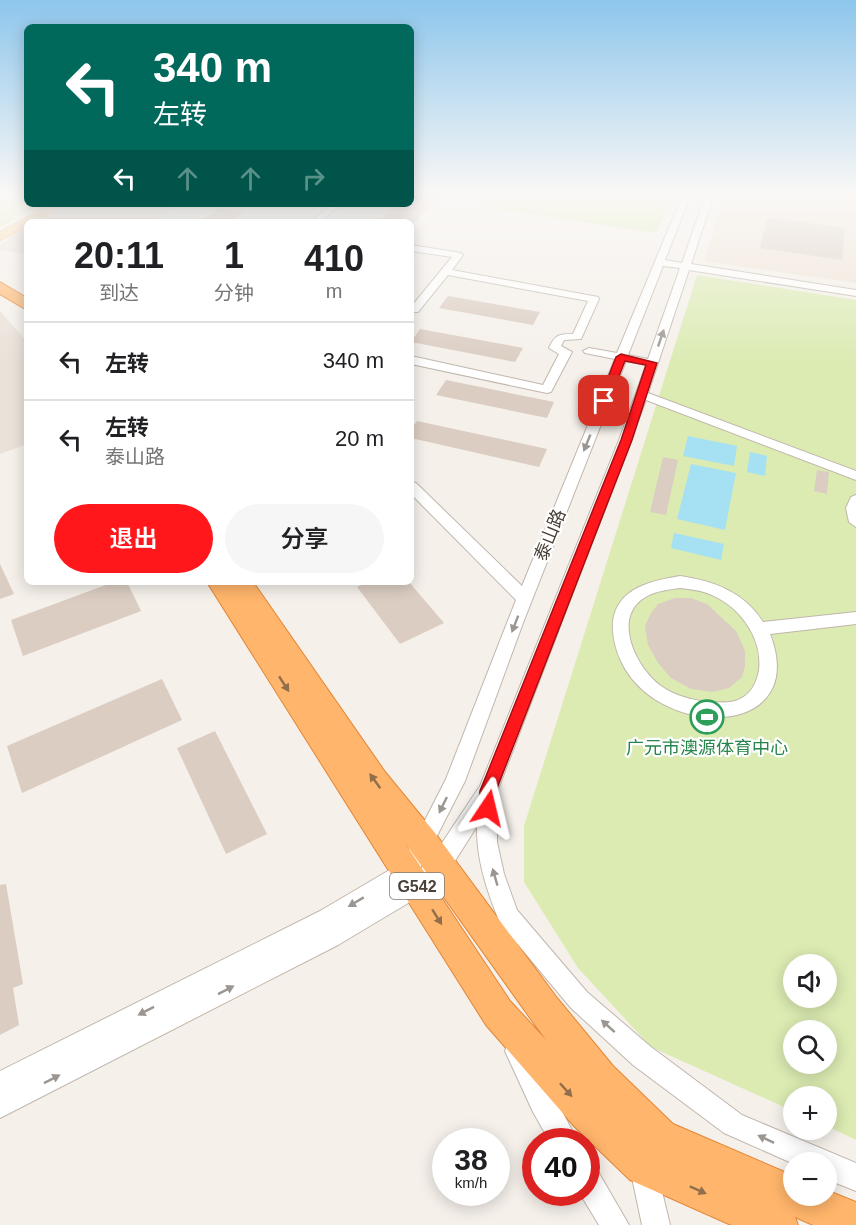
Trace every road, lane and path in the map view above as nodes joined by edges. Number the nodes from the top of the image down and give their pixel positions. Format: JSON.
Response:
{"nodes":[{"id":1,"x":432,"y":251,"type":"edge"},
{"id":2,"x":663,"y":251,"type":"edge"},
{"id":3,"x":690,"y":251,"type":"edge"},
{"id":4,"x":659,"y":262,"type":"junction"},
{"id":5,"x":685,"y":266,"type":"junction"},
{"id":6,"x":446,"y":272,"type":"junction"},
{"id":7,"x":0,"y":281,"type":"edge"},
{"id":8,"x":0,"y":287,"type":"edge"},
{"id":9,"x":856,"y":293,"type":"edge"},
{"id":10,"x":24,"y":294,"type":"edge"},
{"id":11,"x":24,"y":303,"type":"edge"},
{"id":12,"x":414,"y":312,"type":"edge"},
{"id":13,"x":577,"y":337,"type":"junction"},
{"id":14,"x":589,"y":351,"type":"junction"},
{"id":15,"x":566,"y":352,"type":"junction"},
{"id":16,"x":621,"y":357,"type":"junction"},
{"id":17,"x":414,"y":361,"type":"edge"},
{"id":18,"x":652,"y":363,"type":"junction"},
{"id":19,"x":641,"y":394,"type":"junction"},
{"id":20,"x":856,"y":476,"type":"edge"},
{"id":21,"x":414,"y":489,"type":"edge"},
{"id":22,"x":856,"y":500,"type":"edge"},
{"id":23,"x":856,"y":522,"type":"edge"},
{"id":24,"x":221,"y":585,"type":"edge"},
{"id":25,"x":243,"y":585,"type":"edge"},
{"id":26,"x":525,"y":599,"type":"junction"},
{"id":27,"x":856,"y":618,"type":"edge"},
{"id":28,"x":759,"y":629,"type":"junction"},
{"id":29,"x":488,"y":791,"type":"junction"},
{"id":30,"x":432,"y":854,"type":"junction"},
{"id":31,"x":412,"y":879,"type":"junction"},
{"id":32,"x":508,"y":916,"type":"junction"},
{"id":33,"x":544,"y":1010,"type":"junction"},
{"id":34,"x":498,"y":1013,"type":"junction"},
{"id":35,"x":0,"y":1085,"type":"edge"},
{"id":36,"x":0,"y":1105,"type":"edge"},
{"id":37,"x":557,"y":1128,"type":"edge"},
{"id":38,"x":652,"y":1152,"type":"junction"},
{"id":39,"x":797,"y":1152,"type":"edge"},
{"id":40,"x":837,"y":1170,"type":"edge"},
{"id":41,"x":856,"y":1178,"type":"edge"},
{"id":42,"x":600,"y":1201,"type":"edge"},
{"id":43,"x":751,"y":1220,"type":"edge"},
{"id":44,"x":856,"y":1223,"type":"edge"},
{"id":45,"x":615,"y":1225,"type":"edge"},
{"id":46,"x":656,"y":1225,"type":"edge"}],
"edges":[{"from":1,"to":6,"type":"street"},
{"from":2,"to":4,"type":"street","name":"泰山路"},
{"from":3,"to":5,"type":"street","name":"泰山路"},
{"from":4,"to":5,"type":"street"},
{"from":4,"to":16,"type":"street","name":"泰山路"},
{"from":5,"to":9,"type":"street"},
{"from":18,"to":5,"type":"street","name":"泰山路","one_way":true},
{"from":6,"to":12,"type":"street"},
{"from":6,"to":13,"type":"street"},
{"from":7,"to":10,"type":"highway"},
{"from":8,"to":11,"type":"highway"},
{"from":13,"to":14,"type":"street"},
{"from":13,"to":15,"type":"street"},
{"from":14,"to":15,"type":"street"},
{"from":14,"to":16,"type":"street"},
{"from":15,"to":17,"type":"street"},
{"from":16,"to":18,"type":"street"},
{"from":16,"to":26,"type":"street","name":"泰山路","one_way":true},
{"from":18,"to":19,"type":"street","name":"泰山路"},
{"from":19,"to":20,"type":"street"},
{"from":19,"to":29,"type":"street","name":"泰山路"},
{"from":21,"to":26,"type":"street"},
{"from":22,"to":23,"type":"street"},
{"from":24,"to":31,"type":"highway","number":"G542","one_way":true},
{"from":30,"to":25,"type":"highway","number":"G542","one_way":true},
{"from":26,"to":30,"type":"street","name":"泰山路","one_way":true},
{"from":27,"to":28,"type":"street"},
{"from":28,"to":28,"type":"street"},
{"from":29,"to":30,"type":"street","name":"泰山路"},
{"from":32,"to":29,"type":"street","one_way":true},
{"from":30,"to":31,"type":"street","name":"泰山路"},
{"from":30,"to":31,"type":"street","name":"泰山路"},
{"from":30,"to":33,"type":"highway","number":"G542"},
{"from":31,"to":34,"type":"highway","number":"G542","one_way":true},
{"from":31,"to":35,"type":"street","one_way":true},
{"from":36,"to":31,"type":"street","one_way":true},
{"from":32,"to":33,"type":"street"},
{"from":39,"to":32,"type":"street","one_way":true},
{"from":33,"to":38,"type":"highway","number":"G542"},
{"from":34,"to":37,"type":"street"},
{"from":34,"to":38,"type":"highway","number":"G542","one_way":true},
{"from":38,"to":43,"type":"highway","number":"G542","one_way":true},
{"from":38,"to":44,"type":"highway","number":"G542"},
{"from":38,"to":46,"type":"street"},
{"from":40,"to":41,"type":"street"},
{"from":42,"to":45,"type":"street"}]}
